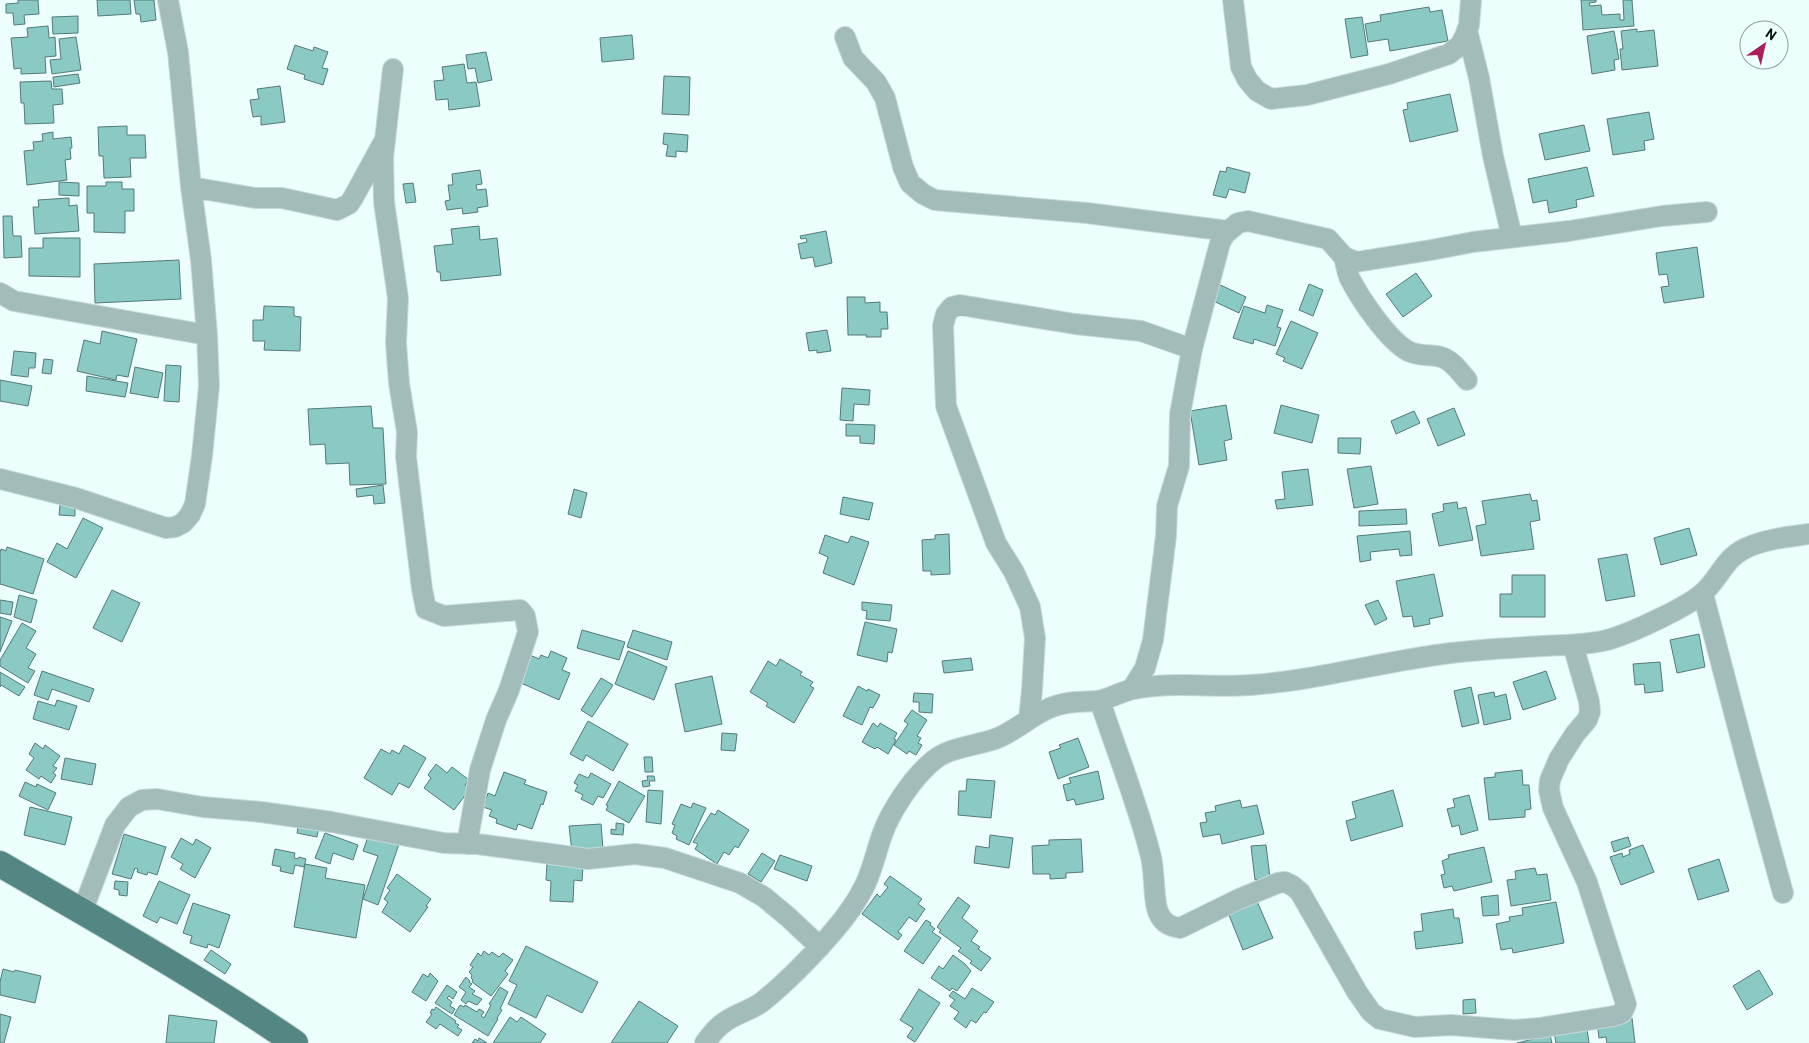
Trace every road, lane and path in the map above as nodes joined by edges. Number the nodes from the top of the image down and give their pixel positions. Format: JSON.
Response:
{"nodes":[{"id":1,"x":168,"y":0,"type":"edge"},
{"id":2,"x":1233,"y":0,"type":"edge"},
{"id":3,"x":1471,"y":0,"type":"edge"},
{"id":4,"x":1467,"y":30,"type":"junction"},
{"id":5,"x":845,"y":37,"type":"dead end"},
{"id":6,"x":393,"y":69,"type":"dead end"},
{"id":7,"x":386,"y":138,"type":"junction"},
{"id":8,"x":192,"y":187,"type":"junction"},
{"id":9,"x":1707,"y":212,"type":"dead end"},
{"id":10,"x":1228,"y":231,"type":"junction"},
{"id":11,"x":1512,"y":237,"type":"junction"},
{"id":12,"x":1344,"y":257,"type":"junction"},
{"id":13,"x":0,"y":293,"type":"edge"},
{"id":14,"x":207,"y":335,"type":"junction"},
{"id":15,"x":1192,"y":349,"type":"junction"},
{"id":16,"x":1466,"y":380,"type":"dead end"},
{"id":17,"x":0,"y":479,"type":"edge"},
{"id":18,"x":1809,"y":534,"type":"edge"},
{"id":19,"x":1703,"y":594,"type":"junction"},
{"id":20,"x":1573,"y":645,"type":"junction"},
{"id":21,"x":1132,"y":689,"type":"junction"},
{"id":22,"x":1100,"y":701,"type":"junction"},
{"id":23,"x":1029,"y":719,"type":"junction"},
{"id":24,"x":467,"y":844,"type":"junction"},
{"id":25,"x":0,"y":864,"type":"edge"},
{"id":26,"x":1783,"y":893,"type":"dead end"},
{"id":27,"x":82,"y":912,"type":"junction"},
{"id":28,"x":820,"y":947,"type":"junction"},
{"id":29,"x":295,"y":1043,"type":"edge"},
{"id":30,"x":705,"y":1043,"type":"edge"}],
"edges":[{"from":1,"to":8,"type":"street"},
{"from":2,"to":4,"type":"street"},
{"from":3,"to":4,"type":"street"},
{"from":4,"to":11,"type":"street"},
{"from":5,"to":10,"type":"street"},
{"from":6,"to":7,"type":"street"},
{"from":7,"to":8,"type":"street"},
{"from":7,"to":24,"type":"street"},
{"from":8,"to":14,"type":"street"},
{"from":9,"to":11,"type":"street"},
{"from":10,"to":12,"type":"street"},
{"from":10,"to":15,"type":"street"},
{"from":11,"to":12,"type":"street"},
{"from":12,"to":16,"type":"street"},
{"from":13,"to":14,"type":"street"},
{"from":14,"to":17,"type":"street"},
{"from":15,"to":21,"type":"street"},
{"from":15,"to":23,"type":"street"},
{"from":18,"to":19,"type":"street"},
{"from":19,"to":20,"type":"street"},
{"from":19,"to":26,"type":"street"},
{"from":20,"to":21,"type":"street"},
{"from":20,"to":22,"type":"street"},
{"from":21,"to":22,"type":"street"},
{"from":22,"to":23,"type":"street"},
{"from":23,"to":28,"type":"street"},
{"from":24,"to":27,"type":"street"},
{"from":24,"to":28,"type":"street"},
{"from":25,"to":27,"type":"main road"},
{"from":27,"to":29,"type":"main road"},
{"from":28,"to":30,"type":"street"}]}
